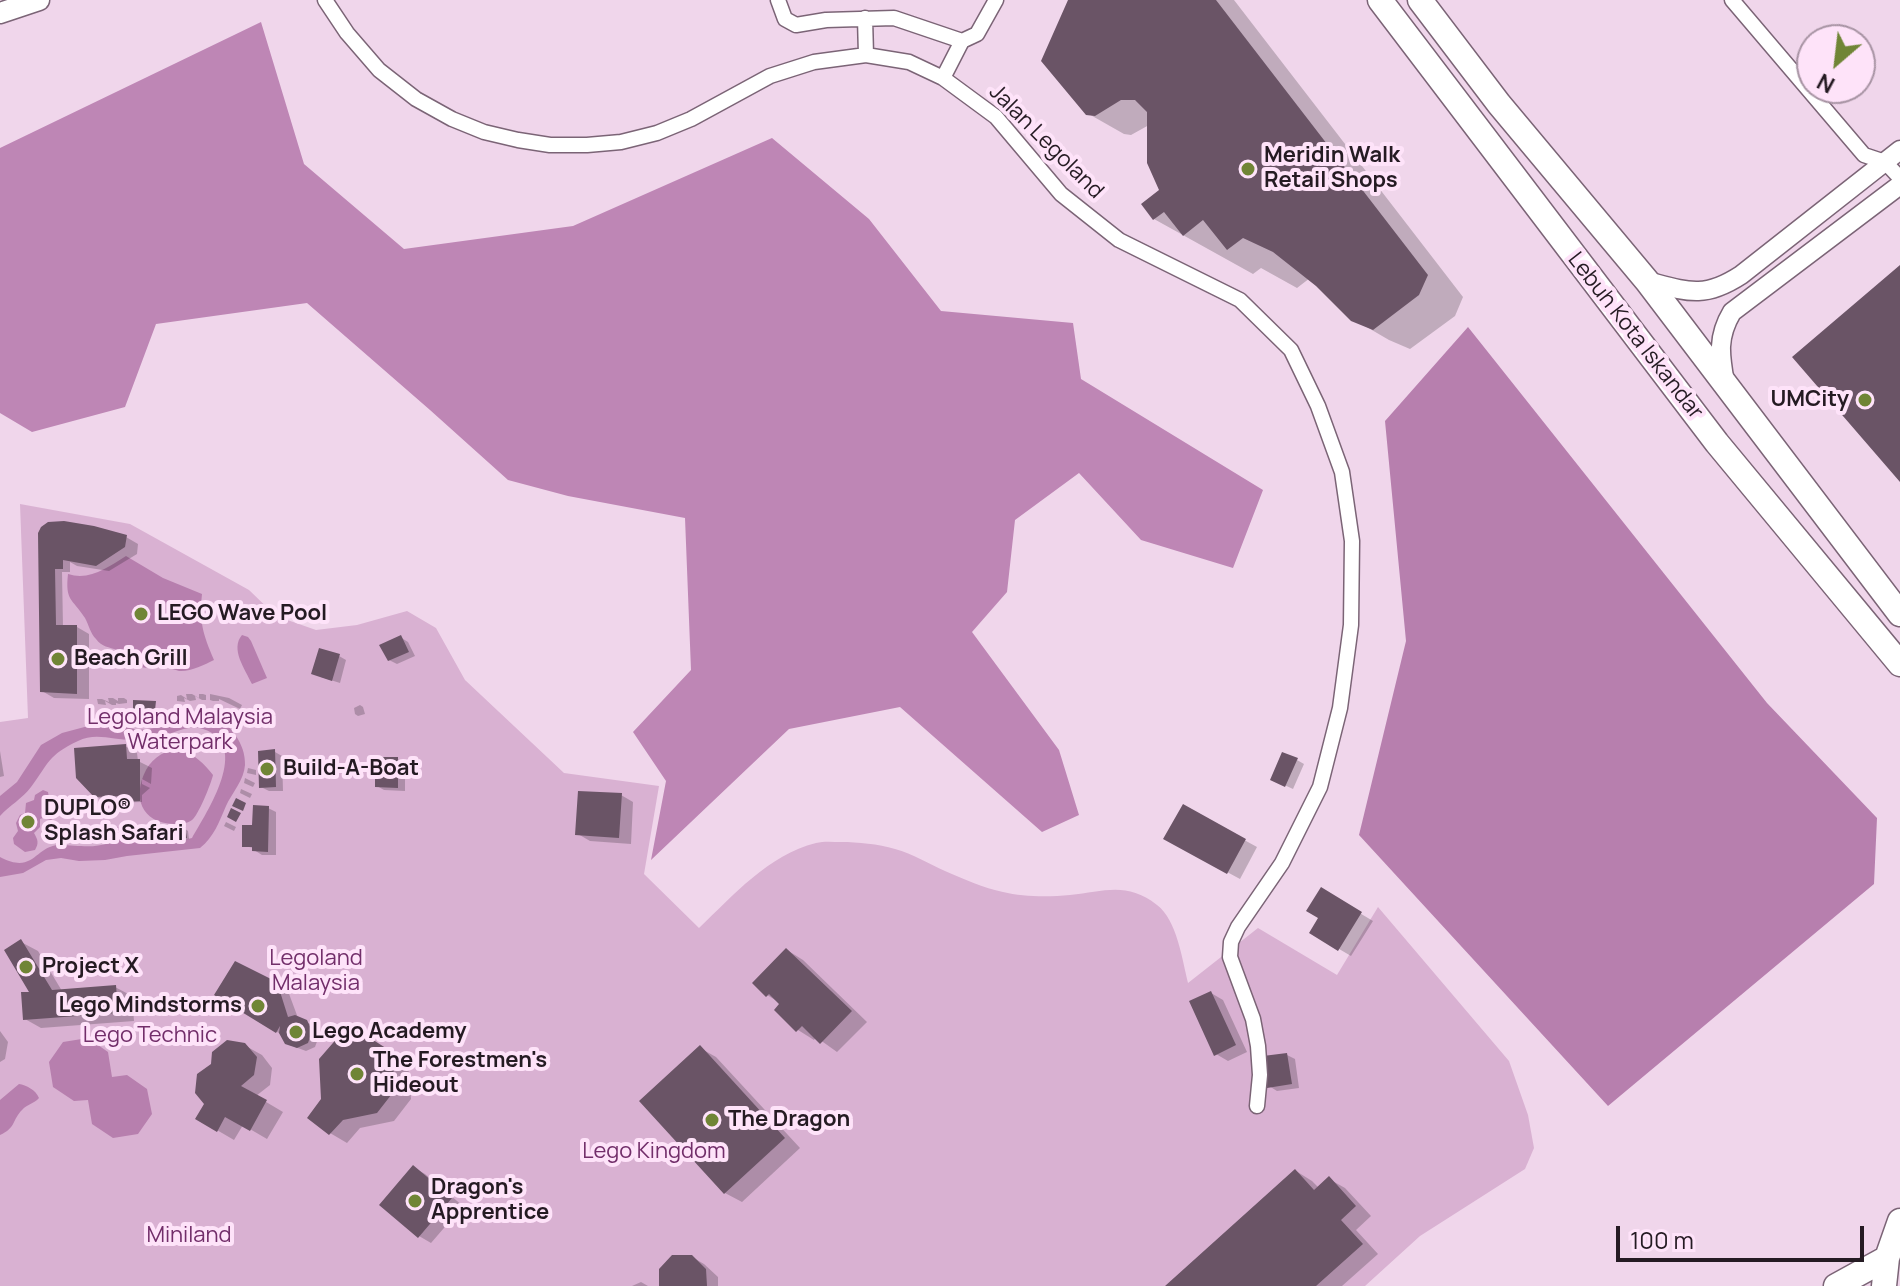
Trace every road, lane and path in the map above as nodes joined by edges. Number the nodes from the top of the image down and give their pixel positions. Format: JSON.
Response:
{"nodes":[{"id":1,"x":39,"y":0,"type":"edge"},
{"id":2,"x":778,"y":0,"type":"edge"},
{"id":3,"x":996,"y":0,"type":"edge"},
{"id":4,"x":1380,"y":0,"type":"edge"},
{"id":5,"x":1420,"y":0,"type":"edge"},
{"id":6,"x":1732,"y":0,"type":"edge"},
{"id":7,"x":329,"y":4,"type":"edge"},
{"id":8,"x":0,"y":13,"type":"edge"},
{"id":9,"x":865,"y":18,"type":"junction"},
{"id":10,"x":962,"y":41,"type":"junction"},
{"id":11,"x":866,"y":55,"type":"junction"},
{"id":12,"x":943,"y":78,"type":"junction"},
{"id":13,"x":1900,"y":150,"type":"edge"},
{"id":14,"x":1864,"y":155,"type":"junction"},
{"id":15,"x":1885,"y":162,"type":"junction"},
{"id":16,"x":1900,"y":178,"type":"edge"},
{"id":17,"x":1863,"y":180,"type":"junction"},
{"id":18,"x":1900,"y":185,"type":"edge"},
{"id":19,"x":1879,"y":201,"type":"junction"},
{"id":20,"x":1647,"y":281,"type":"junction"},
{"id":21,"x":1726,"y":387,"type":"junction"},
{"id":22,"x":1900,"y":614,"type":"edge"},
{"id":23,"x":1900,"y":664,"type":"edge"},
{"id":24,"x":1257,"y":1106,"type":"dead end"},
{"id":25,"x":1900,"y":1221,"type":"edge"},
{"id":26,"x":1887,"y":1258,"type":"junction"},
{"id":27,"x":1884,"y":1285,"type":"edge"},
{"id":28,"x":1836,"y":1286,"type":"edge"}],
"edges":[{"from":1,"to":8,"type":"main road"},
{"from":2,"to":9,"type":"street"},
{"from":3,"to":10,"type":"street"},
{"from":4,"to":23,"type":"highway","name":"Lebuh Kota Iskandar"},
{"from":5,"to":20,"type":"highway","name":"Lebuh Kota Iskandar"},
{"from":6,"to":14,"type":"street"},
{"from":7,"to":11,"type":"street","name":"Jalan Legoland"},
{"from":9,"to":10,"type":"street"},
{"from":9,"to":11,"type":"street"},
{"from":10,"to":12,"type":"street"},
{"from":11,"to":12,"type":"street","name":"Jalan Legoland"},
{"from":12,"to":24,"type":"street","name":"Jalan Legoland"},
{"from":13,"to":15,"type":"street"},
{"from":14,"to":15,"type":"street"},
{"from":14,"to":17,"type":"street"},
{"from":15,"to":16,"type":"street"},
{"from":15,"to":17,"type":"street"},
{"from":17,"to":19,"type":"street"},
{"from":17,"to":20,"type":"street"},
{"from":18,"to":19,"type":"street"},
{"from":19,"to":21,"type":"street"},
{"from":20,"to":21,"type":"highway","name":"Lebuh Kota Iskandar"},
{"from":21,"to":22,"type":"highway","name":"Lebuh Kota Iskandar"},
{"from":25,"to":26,"type":"highway"},
{"from":26,"to":27,"type":"highway"},
{"from":26,"to":28,"type":"highway"}]}
